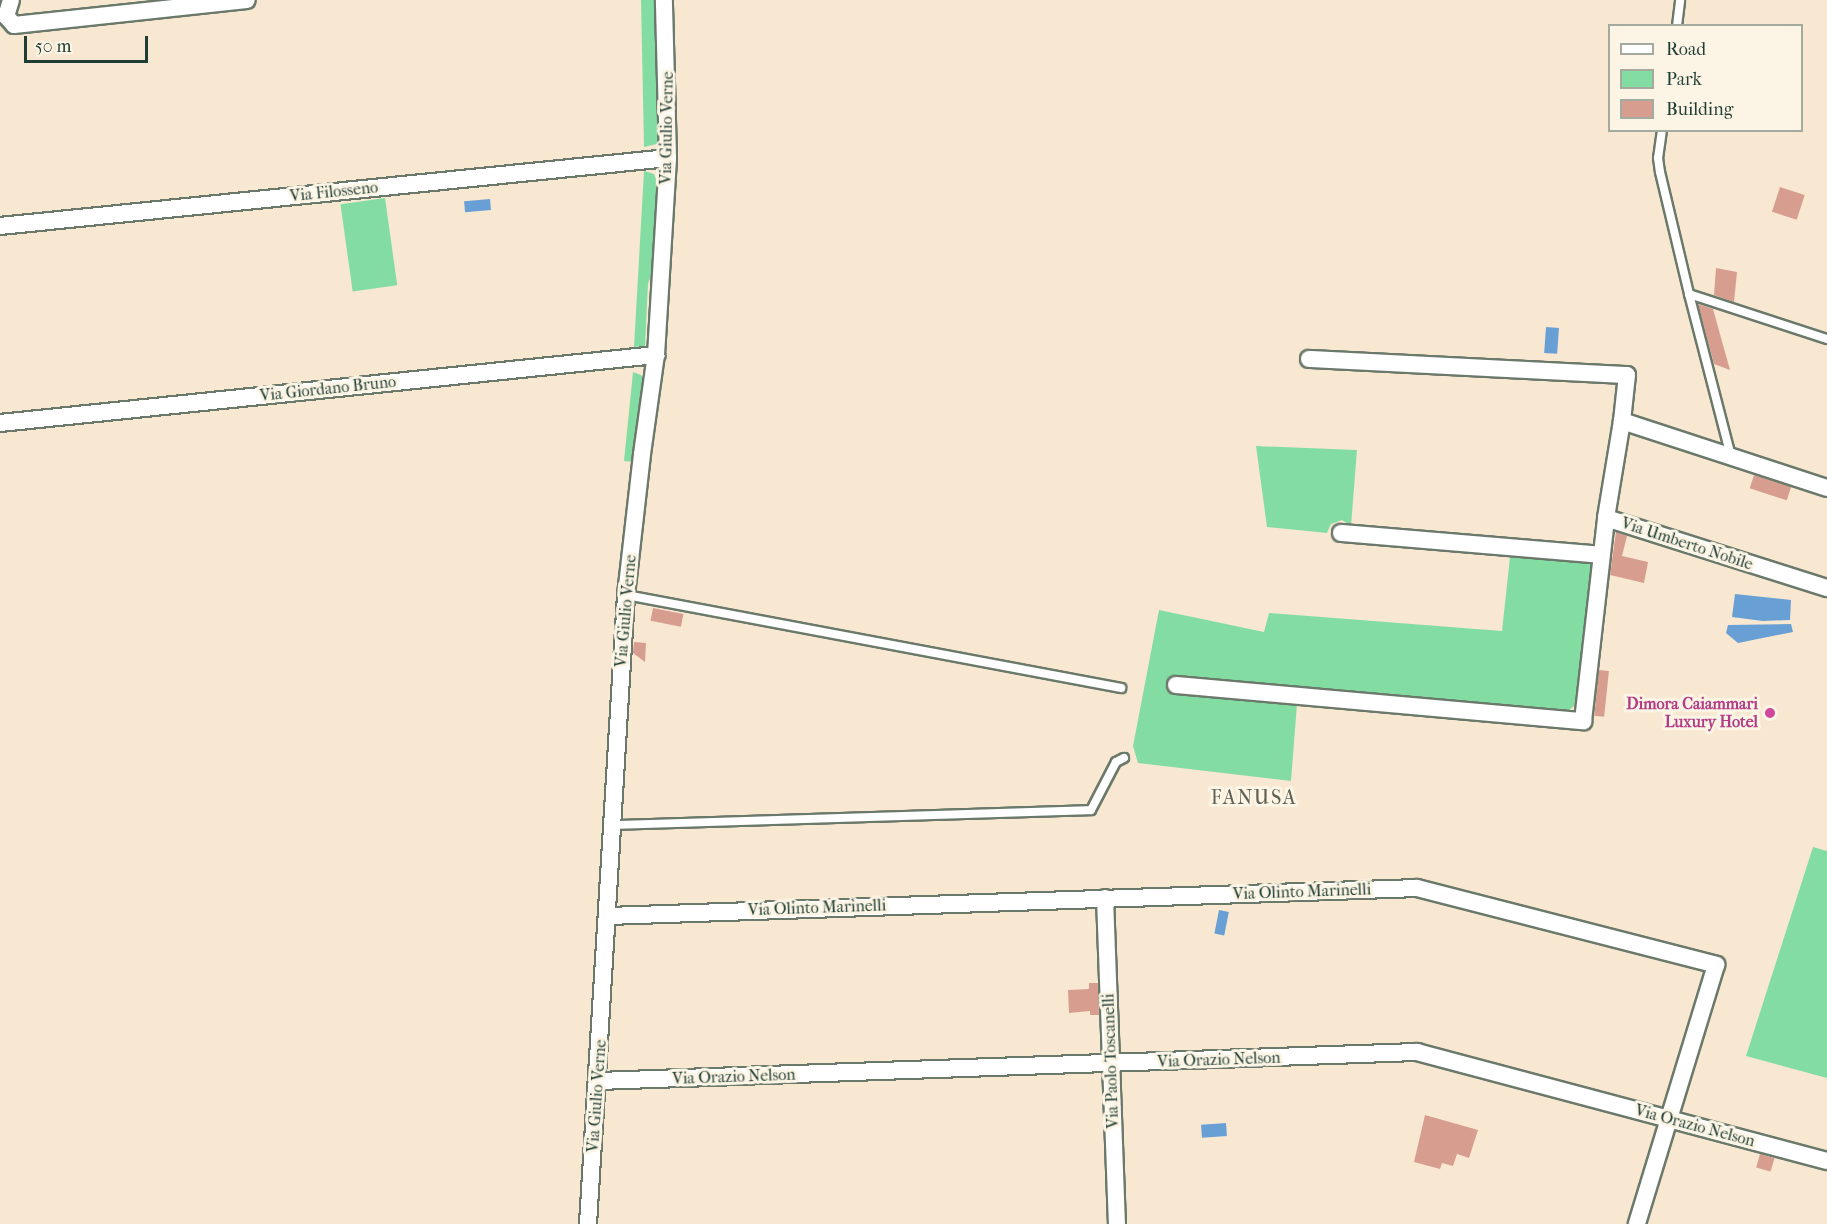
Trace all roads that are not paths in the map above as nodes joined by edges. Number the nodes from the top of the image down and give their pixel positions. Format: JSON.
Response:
{"nodes":[{"id":1,"x":247,"y":0,"type":"edge"},
{"id":2,"x":664,"y":0,"type":"edge"},
{"id":3,"x":1680,"y":0,"type":"edge"},
{"id":4,"x":9,"y":8,"type":"edge"},
{"id":5,"x":1677,"y":24,"type":"edge"},
{"id":6,"x":1662,"y":132,"type":"edge"},
{"id":7,"x":668,"y":158,"type":"junction"},
{"id":8,"x":0,"y":226,"type":"edge"},
{"id":9,"x":1689,"y":294,"type":"junction"},
{"id":10,"x":1827,"y":339,"type":"edge"},
{"id":11,"x":657,"y":355,"type":"junction"},
{"id":12,"x":1310,"y":359,"type":"dead end"},
{"id":13,"x":1622,"y":421,"type":"junction"},
{"id":14,"x":0,"y":423,"type":"edge"},
{"id":15,"x":1732,"y":458,"type":"junction"},
{"id":16,"x":1827,"y":488,"type":"edge"},
{"id":17,"x":1606,"y":518,"type":"junction"},
{"id":18,"x":1341,"y":533,"type":"dead end"},
{"id":19,"x":1601,"y":555,"type":"junction"},
{"id":20,"x":1827,"y":588,"type":"edge"},
{"id":21,"x":626,"y":595,"type":"junction"},
{"id":22,"x":1176,"y":685,"type":"dead end"},
{"id":23,"x":1121,"y":688,"type":"dead end"},
{"id":24,"x":1124,"y":758,"type":"dead end"},
{"id":25,"x":615,"y":825,"type":"junction"},
{"id":26,"x":1106,"y":898,"type":"junction"},
{"id":27,"x":608,"y":916,"type":"junction"},
{"id":28,"x":1111,"y":1064,"type":"junction"},
{"id":29,"x":598,"y":1082,"type":"junction"},
{"id":30,"x":1670,"y":1120,"type":"junction"},
{"id":31,"x":1827,"y":1161,"type":"edge"},
{"id":32,"x":588,"y":1224,"type":"edge"},
{"id":33,"x":1116,"y":1224,"type":"edge"},
{"id":34,"x":1637,"y":1224,"type":"edge"}],
"edges":[{"from":1,"to":4,"type":"street"},
{"from":2,"to":7,"type":"street","name":"Via Giulio Verne"},
{"from":3,"to":5,"type":"lane"},
{"from":6,"to":9,"type":"lane"},
{"from":7,"to":8,"type":"street","name":"Via Filosseno"},
{"from":7,"to":11,"type":"street","name":"Via Giulio Verne"},
{"from":9,"to":10,"type":"lane"},
{"from":9,"to":15,"type":"lane"},
{"from":11,"to":14,"type":"street","name":"Via Giordano Bruno"},
{"from":11,"to":21,"type":"street","name":"Via Giulio Verne"},
{"from":12,"to":13,"type":"street","name":"Via Umberto Nobile"},
{"from":13,"to":15,"type":"street"},
{"from":13,"to":17,"type":"street","name":"Via Umberto Nobile"},
{"from":15,"to":16,"type":"street"},
{"from":17,"to":19,"type":"street"},
{"from":17,"to":20,"type":"street","name":"Via Umberto Nobile"},
{"from":18,"to":19,"type":"street"},
{"from":19,"to":22,"type":"street"},
{"from":21,"to":23,"type":"lane"},
{"from":21,"to":25,"type":"street","name":"Via Giulio Verne"},
{"from":24,"to":25,"type":"lane"},
{"from":25,"to":27,"type":"street","name":"Via Giulio Verne"},
{"from":26,"to":27,"type":"street","name":"Via Olinto Marinelli"},
{"from":26,"to":28,"type":"street","name":"Via Paolo Toscanelli"},
{"from":26,"to":30,"type":"street","name":"Via Olinto Marinelli"},
{"from":27,"to":29,"type":"street","name":"Via Giulio Verne"},
{"from":28,"to":29,"type":"street","name":"Via Orazio Nelson"},
{"from":28,"to":30,"type":"street","name":"Via Orazio Nelson"},
{"from":28,"to":33,"type":"street","name":"Via Paolo Toscanelli"},
{"from":29,"to":32,"type":"street","name":"Via Giulio Verne"},
{"from":30,"to":31,"type":"street","name":"Via Orazio Nelson"},
{"from":30,"to":34,"type":"street","name":"Via Olinto Marinelli"}]}
